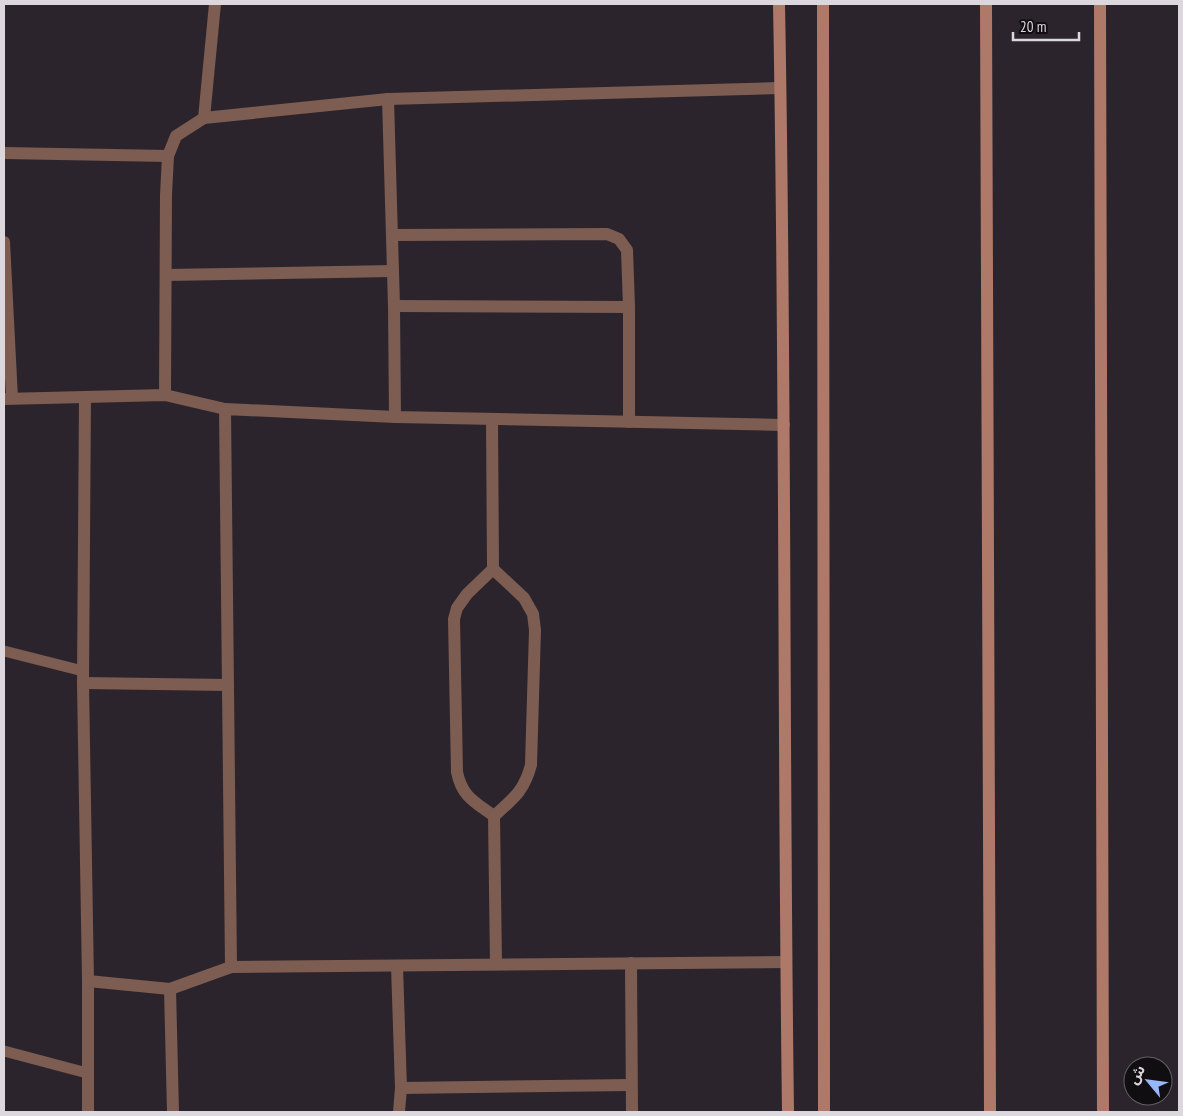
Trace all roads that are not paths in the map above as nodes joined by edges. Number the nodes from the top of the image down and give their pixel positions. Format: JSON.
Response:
{"nodes":[{"id":1,"x":214,"y":4,"type":"edge"},
{"id":2,"x":778,"y":4,"type":"edge"},
{"id":3,"x":823,"y":4,"type":"edge"},
{"id":4,"x":986,"y":4,"type":"edge"},
{"id":5,"x":1100,"y":4,"type":"edge"},
{"id":6,"x":780,"y":88,"type":"junction"},
{"id":7,"x":388,"y":99,"type":"junction"},
{"id":8,"x":204,"y":118,"type":"junction"},
{"id":9,"x":4,"y":153,"type":"edge"},
{"id":10,"x":168,"y":156,"type":"junction"},
{"id":11,"x":392,"y":235,"type":"junction"},
{"id":12,"x":4,"y":242,"type":"edge"},
{"id":13,"x":393,"y":272,"type":"junction"},
{"id":14,"x":166,"y":275,"type":"junction"},
{"id":15,"x":394,"y":306,"type":"junction"},
{"id":16,"x":629,"y":307,"type":"junction"},
{"id":17,"x":165,"y":395,"type":"junction"},
{"id":18,"x":85,"y":397,"type":"junction"},
{"id":19,"x":8,"y":398,"type":"edge"},
{"id":20,"x":225,"y":409,"type":"junction"},
{"id":21,"x":395,"y":417,"type":"junction"},
{"id":22,"x":492,"y":419,"type":"junction"},
{"id":23,"x":629,"y":422,"type":"junction"},
{"id":24,"x":784,"y":425,"type":"junction"},
{"id":25,"x":492,"y":569,"type":"junction"},
{"id":26,"x":4,"y":651,"type":"edge"},
{"id":27,"x":83,"y":677,"type":"junction"},
{"id":28,"x":228,"y":685,"type":"junction"},
{"id":29,"x":494,"y":816,"type":"junction"},
{"id":30,"x":786,"y":962,"type":"junction"},
{"id":31,"x":631,"y":963,"type":"junction"},
{"id":32,"x":496,"y":964,"type":"junction"},
{"id":33,"x":396,"y":966,"type":"junction"},
{"id":34,"x":231,"y":967,"type":"junction"},
{"id":35,"x":88,"y":981,"type":"junction"},
{"id":36,"x":170,"y":989,"type":"junction"},
{"id":37,"x":4,"y":1052,"type":"edge"},
{"id":38,"x":87,"y":1073,"type":"junction"},
{"id":39,"x":632,"y":1085,"type":"junction"},
{"id":40,"x":400,"y":1088,"type":"junction"},
{"id":41,"x":88,"y":1112,"type":"edge"},
{"id":42,"x":173,"y":1112,"type":"edge"},
{"id":43,"x":399,"y":1112,"type":"edge"},
{"id":44,"x":632,"y":1112,"type":"edge"},
{"id":45,"x":788,"y":1112,"type":"edge"},
{"id":46,"x":824,"y":1112,"type":"edge"},
{"id":47,"x":990,"y":1112,"type":"edge"},
{"id":48,"x":1103,"y":1112,"type":"edge"}],
"edges":[{"from":1,"to":8,"type":"street"},
{"from":2,"to":6,"type":"street"},
{"from":3,"to":46,"type":"street"},
{"from":4,"to":47,"type":"street"},
{"from":5,"to":48,"type":"street"},
{"from":6,"to":7,"type":"street"},
{"from":6,"to":24,"type":"street"},
{"from":7,"to":8,"type":"street"},
{"from":7,"to":11,"type":"street"},
{"from":8,"to":10,"type":"street"},
{"from":9,"to":10,"type":"street"},
{"from":10,"to":14,"type":"street"},
{"from":11,"to":13,"type":"street"},
{"from":11,"to":16,"type":"street"},
{"from":12,"to":19,"type":"street"},
{"from":13,"to":14,"type":"street"},
{"from":13,"to":15,"type":"street"},
{"from":14,"to":17,"type":"street"},
{"from":15,"to":16,"type":"street"},
{"from":15,"to":21,"type":"street"},
{"from":16,"to":23,"type":"street"},
{"from":17,"to":18,"type":"street"},
{"from":17,"to":20,"type":"street"},
{"from":18,"to":19,"type":"street"},
{"from":18,"to":27,"type":"street"},
{"from":20,"to":21,"type":"street"},
{"from":20,"to":28,"type":"street"},
{"from":21,"to":22,"type":"street"},
{"from":22,"to":23,"type":"street"},
{"from":22,"to":25,"type":"street"},
{"from":23,"to":24,"type":"street"},
{"from":24,"to":30,"type":"street"},
{"from":25,"to":29,"type":"street"},
{"from":25,"to":29,"type":"street"},
{"from":26,"to":27,"type":"lane"},
{"from":27,"to":28,"type":"street"},
{"from":27,"to":35,"type":"street"},
{"from":28,"to":34,"type":"street"},
{"from":29,"to":32,"type":"street"},
{"from":30,"to":31,"type":"street"},
{"from":30,"to":45,"type":"street"},
{"from":31,"to":32,"type":"street"},
{"from":31,"to":39,"type":"street"},
{"from":32,"to":33,"type":"street"},
{"from":33,"to":34,"type":"street"},
{"from":33,"to":40,"type":"street"},
{"from":34,"to":36,"type":"street"},
{"from":35,"to":36,"type":"street"},
{"from":35,"to":38,"type":"street"},
{"from":36,"to":42,"type":"street"},
{"from":37,"to":38,"type":"lane"},
{"from":38,"to":41,"type":"street"},
{"from":39,"to":40,"type":"street"},
{"from":39,"to":44,"type":"street"},
{"from":40,"to":43,"type":"street"}]}
